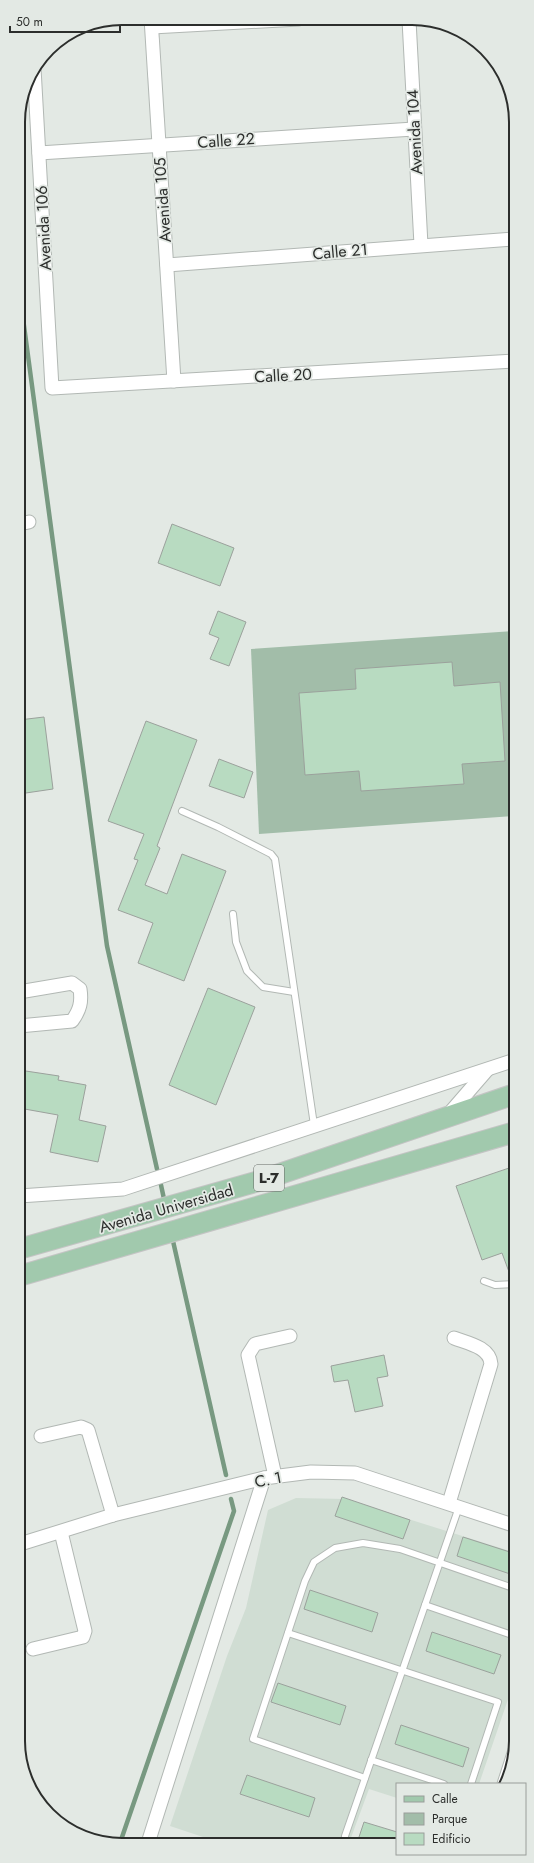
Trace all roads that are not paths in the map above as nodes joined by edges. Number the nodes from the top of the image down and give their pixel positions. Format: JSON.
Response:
{"nodes":[{"id":1,"x":151,"y":25,"type":"edge"},
{"id":2,"x":409,"y":25,"type":"edge"},
{"id":3,"x":35,"y":80,"type":"edge"},
{"id":4,"x":414,"y":129,"type":"junction"},
{"id":5,"x":159,"y":144,"type":"junction"},
{"id":6,"x":39,"y":153,"type":"junction"},
{"id":7,"x":509,"y":239,"type":"edge"},
{"id":8,"x":421,"y":245,"type":"junction"},
{"id":9,"x":166,"y":265,"type":"junction"},
{"id":10,"x":509,"y":361,"type":"edge"},
{"id":11,"x":174,"y":381,"type":"junction"},
{"id":12,"x":52,"y":388,"type":"joint"},
{"id":13,"x":182,"y":811,"type":"dead end"},
{"id":14,"x":233,"y":914,"type":"dead end"},
{"id":15,"x":25,"y":991,"type":"edge"},
{"id":16,"x":294,"y":992,"type":"junction"},
{"id":17,"x":25,"y":1025,"type":"edge"},
{"id":18,"x":509,"y":1062,"type":"edge"},
{"id":19,"x":487,"y":1070,"type":"junction"},
{"id":20,"x":509,"y":1096,"type":"edge"},
{"id":21,"x":445,"y":1119,"type":"junction"},
{"id":22,"x":314,"y":1125,"type":"junction"},
{"id":23,"x":509,"y":1136,"type":"edge"},
{"id":24,"x":25,"y":1196,"type":"edge"},
{"id":25,"x":25,"y":1247,"type":"edge"},
{"id":26,"x":25,"y":1274,"type":"edge"},
{"id":27,"x":484,"y":1281,"type":"dead end"},
{"id":28,"x":509,"y":1285,"type":"edge"},
{"id":29,"x":290,"y":1336,"type":"dead end"},
{"id":30,"x":454,"y":1338,"type":"dead end"},
{"id":31,"x":41,"y":1436,"type":"dead end"},
{"id":32,"x":270,"y":1477,"type":"junction"},
{"id":33,"x":454,"y":1505,"type":"junction"},
{"id":34,"x":113,"y":1515,"type":"junction"},
{"id":35,"x":509,"y":1524,"type":"edge"},
{"id":36,"x":61,"y":1532,"type":"junction"},
{"id":37,"x":25,"y":1543,"type":"edge"},
{"id":38,"x":440,"y":1563,"type":"junction"},
{"id":39,"x":509,"y":1588,"type":"edge"},
{"id":40,"x":425,"y":1605,"type":"junction"},
{"id":41,"x":288,"y":1633,"type":"junction"},
{"id":42,"x":508,"y":1634,"type":"dead end"},
{"id":43,"x":33,"y":1649,"type":"dead end"},
{"id":44,"x":402,"y":1670,"type":"junction"},
{"id":45,"x":371,"y":1760,"type":"junction"},
{"id":46,"x":365,"y":1778,"type":"junction"},
{"id":47,"x":441,"y":1783,"type":"edge"},
{"id":48,"x":471,"y":1783,"type":"edge"},
{"id":49,"x":345,"y":1836,"type":"dead end"},
{"id":50,"x":151,"y":1838,"type":"edge"}],
"edges":[{"from":1,"to":5,"type":"street","name":"Avenida 105"},
{"from":2,"to":4,"type":"street","name":"Avenida 104"},
{"from":3,"to":6,"type":"street","name":"Avenida 106"},
{"from":4,"to":5,"type":"street","name":"Calle 22"},
{"from":4,"to":8,"type":"street","name":"Avenida 104"},
{"from":5,"to":6,"type":"street","name":"Calle 22"},
{"from":5,"to":9,"type":"street","name":"Avenida 105"},
{"from":6,"to":12,"type":"street","name":"Avenida 106"},
{"from":7,"to":8,"type":"street","name":"Calle 21"},
{"from":8,"to":9,"type":"street","name":"Calle 21"},
{"from":9,"to":11,"type":"street","name":"Avenida 105"},
{"from":10,"to":11,"type":"street","name":"Calle 20"},
{"from":11,"to":12,"type":"street","name":"Calle 20"},
{"from":13,"to":16,"type":"lane"},
{"from":14,"to":16,"type":"lane"},
{"from":15,"to":17,"type":"street"},
{"from":16,"to":22,"type":"lane"},
{"from":18,"to":19,"type":"street","name":"Avenida Universidad","number":"L-7"},
{"from":19,"to":21,"type":"street"},
{"from":19,"to":22,"type":"street","name":"Avenida Universidad","number":"L-7"},
{"from":20,"to":21,"type":"main road","name":"Avenida Universidad","number":"L-7"},
{"from":21,"to":25,"type":"main road","name":"Avenida Universidad","number":"L-7"},
{"from":22,"to":24,"type":"street","name":"Avenida Universidad","number":"L-7"},
{"from":23,"to":26,"type":"main road","name":"Avenida Universidad","number":"L-7"},
{"from":27,"to":28,"type":"lane"},
{"from":29,"to":32,"type":"street"},
{"from":30,"to":33,"type":"street"},
{"from":31,"to":34,"type":"street"},
{"from":32,"to":33,"type":"street","name":"C. 1"},
{"from":32,"to":34,"type":"street","name":"C. 1"},
{"from":32,"to":50,"type":"street"},
{"from":33,"to":35,"type":"street","name":"C. 1"},
{"from":33,"to":38,"type":"lane"},
{"from":34,"to":36,"type":"street","name":"C. 1"},
{"from":36,"to":37,"type":"street","name":"C. 1"},
{"from":36,"to":43,"type":"street"},
{"from":38,"to":39,"type":"lane"},
{"from":38,"to":40,"type":"lane"},
{"from":38,"to":41,"type":"lane"},
{"from":40,"to":42,"type":"lane"},
{"from":40,"to":44,"type":"lane"},
{"from":41,"to":44,"type":"lane"},
{"from":41,"to":46,"type":"lane"},
{"from":44,"to":45,"type":"lane"},
{"from":44,"to":48,"type":"lane"},
{"from":45,"to":46,"type":"lane"},
{"from":45,"to":47,"type":"lane"},
{"from":46,"to":49,"type":"lane"}]}
